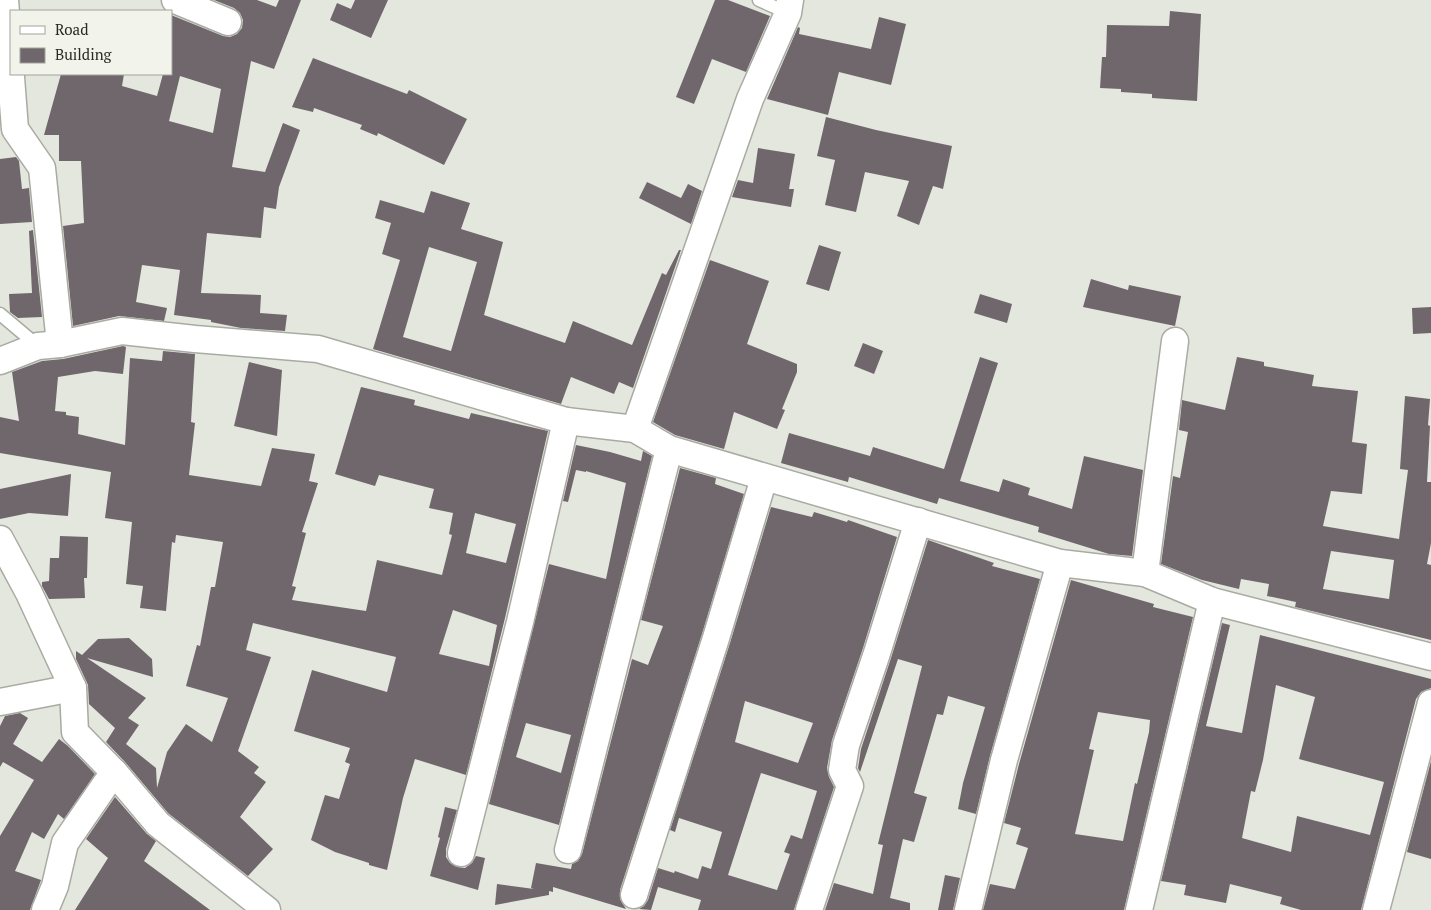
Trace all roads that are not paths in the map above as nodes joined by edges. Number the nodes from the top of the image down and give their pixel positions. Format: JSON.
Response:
{"nodes":[{"id":1,"x":5,"y":0,"type":"edge"},
{"id":2,"x":175,"y":0,"type":"edge"},
{"id":3,"x":759,"y":0,"type":"edge"},
{"id":4,"x":789,"y":6,"type":"edge"},
{"id":5,"x":228,"y":22,"type":"dead end"},
{"id":6,"x":10,"y":64,"type":"edge"},
{"id":7,"x":11,"y":75,"type":"edge"},
{"id":8,"x":0,"y":314,"type":"edge"},
{"id":9,"x":1175,"y":341,"type":"dead end"},
{"id":10,"x":49,"y":345,"type":"junction"},
{"id":11,"x":0,"y":361,"type":"edge"},
{"id":12,"x":566,"y":421,"type":"junction"},
{"id":13,"x":635,"y":429,"type":"junction"},
{"id":14,"x":669,"y":448,"type":"junction"},
{"id":15,"x":764,"y":478,"type":"junction"},
{"id":16,"x":918,"y":521,"type":"junction"},
{"id":17,"x":0,"y":540,"type":"edge"},
{"id":18,"x":1060,"y":563,"type":"junction"},
{"id":19,"x":1145,"y":573,"type":"junction"},
{"id":20,"x":1212,"y":601,"type":"junction"},
{"id":21,"x":1431,"y":657,"type":"edge"},
{"id":22,"x":72,"y":688,"type":"junction"},
{"id":23,"x":0,"y":702,"type":"edge"},
{"id":24,"x":1431,"y":703,"type":"edge"},
{"id":25,"x":114,"y":772,"type":"junction"},
{"id":26,"x":568,"y":850,"type":"dead end"},
{"id":27,"x":461,"y":853,"type":"dead end"},
{"id":28,"x":634,"y":894,"type":"dead end"},
{"id":29,"x":45,"y":910,"type":"edge"},
{"id":30,"x":266,"y":910,"type":"edge"},
{"id":31,"x":809,"y":910,"type":"edge"},
{"id":32,"x":968,"y":910,"type":"edge"},
{"id":33,"x":1139,"y":910,"type":"edge"},
{"id":34,"x":1376,"y":910,"type":"edge"}],
"edges":[{"from":1,"to":6,"type":"street"},
{"from":2,"to":5,"type":"street"},
{"from":3,"to":4,"type":"lane"},
{"from":4,"to":13,"type":"street"},
{"from":7,"to":10,"type":"street"},
{"from":8,"to":10,"type":"lane"},
{"from":9,"to":19,"type":"street"},
{"from":10,"to":11,"type":"street"},
{"from":10,"to":12,"type":"street"},
{"from":12,"to":13,"type":"street"},
{"from":12,"to":27,"type":"street"},
{"from":13,"to":14,"type":"street"},
{"from":14,"to":15,"type":"street"},
{"from":14,"to":26,"type":"street"},
{"from":15,"to":16,"type":"street"},
{"from":15,"to":28,"type":"street"},
{"from":16,"to":18,"type":"street"},
{"from":16,"to":31,"type":"street"},
{"from":17,"to":22,"type":"street"},
{"from":18,"to":19,"type":"street"},
{"from":18,"to":32,"type":"street"},
{"from":19,"to":20,"type":"street"},
{"from":20,"to":21,"type":"street"},
{"from":20,"to":33,"type":"street"},
{"from":22,"to":23,"type":"street"},
{"from":22,"to":25,"type":"street"},
{"from":24,"to":34,"type":"street"},
{"from":25,"to":29,"type":"street"},
{"from":25,"to":30,"type":"street"}]}
